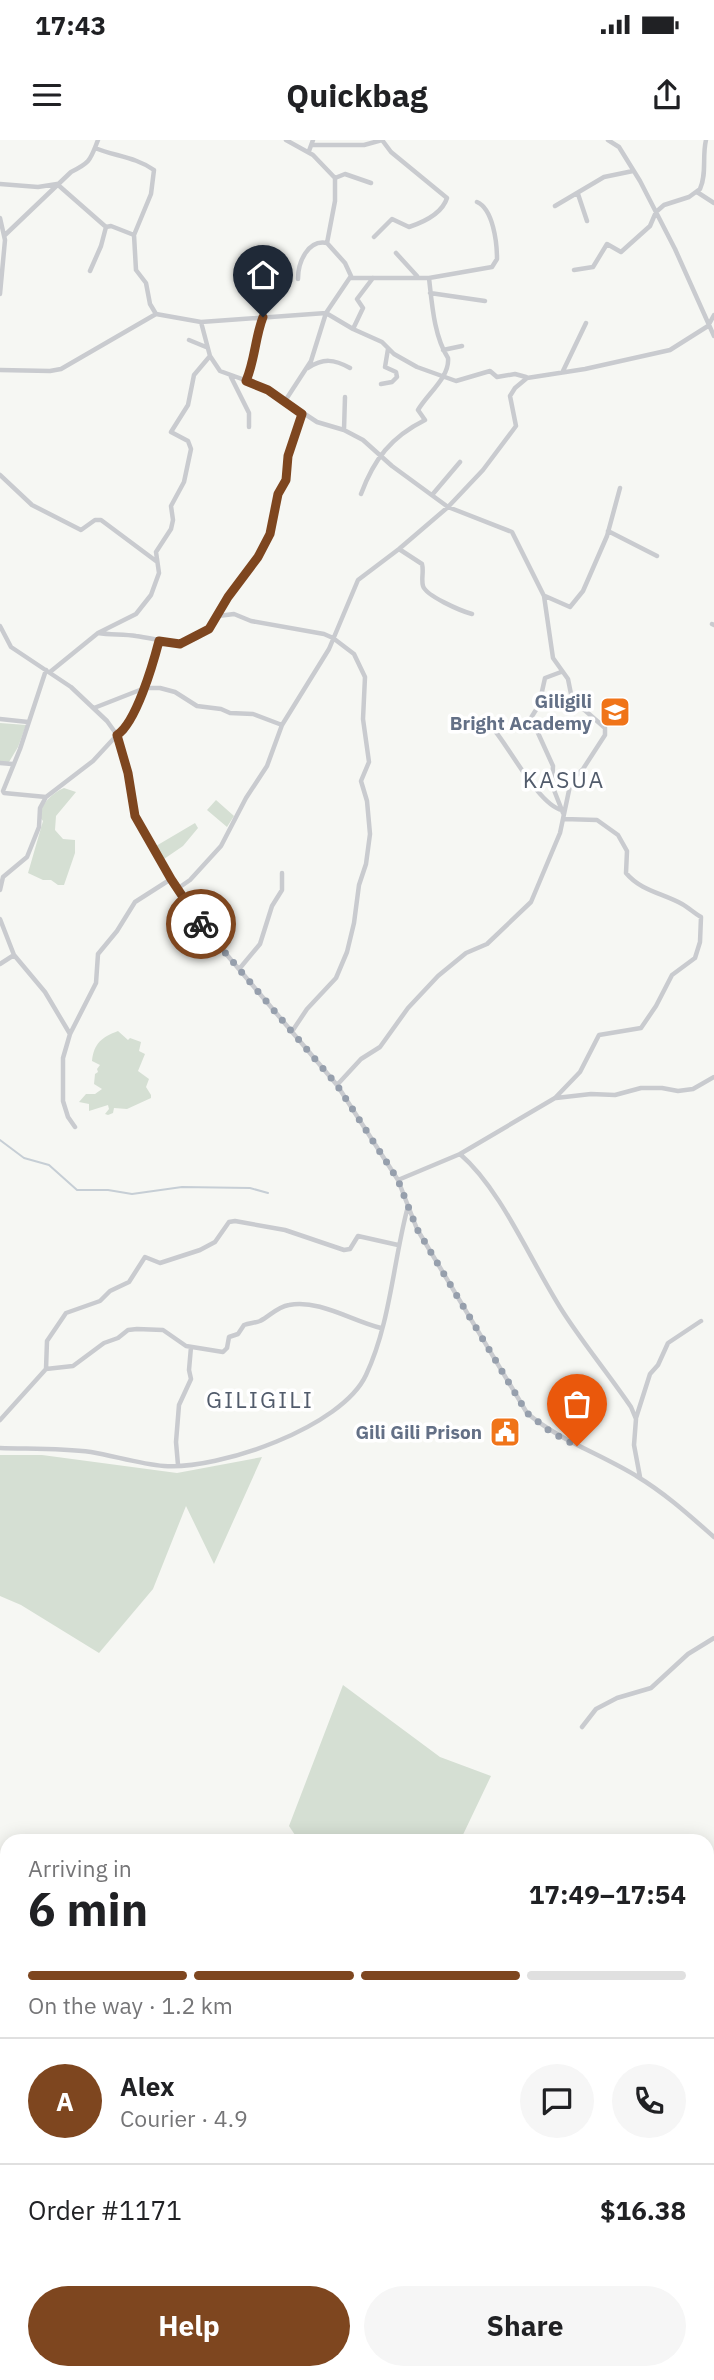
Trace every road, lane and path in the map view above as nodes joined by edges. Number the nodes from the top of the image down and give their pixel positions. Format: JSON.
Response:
{"nodes":[{"id":1,"x":98,"y":140,"type":"edge"},
{"id":2,"x":286,"y":140,"type":"edge"},
{"id":3,"x":383,"y":140,"type":"edge"},
{"id":4,"x":608,"y":140,"type":"edge"},
{"id":5,"x":617,"y":140,"type":"edge"},
{"id":6,"x":706,"y":140,"type":"edge"},
{"id":7,"x":313,"y":142,"type":"edge"},
{"id":8,"x":619,"y":147,"type":"junction"},
{"id":9,"x":95,"y":148,"type":"junction"},
{"id":10,"x":309,"y":152,"type":"junction"},
{"id":11,"x":633,"y":171,"type":"junction"},
{"id":12,"x":335,"y":178,"type":"junction"},
{"id":13,"x":372,"y":183,"type":"dead end"},
{"id":14,"x":0,"y":184,"type":"edge"},
{"id":15,"x":57,"y":184,"type":"junction"},
{"id":16,"x":697,"y":192,"type":"junction"},
{"id":17,"x":578,"y":194,"type":"junction"},
{"id":18,"x":477,"y":202,"type":"dead end"},
{"id":19,"x":714,"y":203,"type":"edge"},
{"id":20,"x":555,"y":206,"type":"dead end"},
{"id":21,"x":656,"y":212,"type":"junction"},
{"id":22,"x":0,"y":218,"type":"edge"},
{"id":23,"x":587,"y":221,"type":"dead end"},
{"id":24,"x":106,"y":227,"type":"junction"},
{"id":25,"x":134,"y":234,"type":"junction"},
{"id":26,"x":5,"y":235,"type":"junction"},
{"id":27,"x":374,"y":237,"type":"dead end"},
{"id":28,"x":327,"y":243,"type":"junction"},
{"id":29,"x":396,"y":253,"type":"dead end"},
{"id":30,"x":1,"y":267,"type":"edge"},
{"id":31,"x":574,"y":270,"type":"dead end"},
{"id":32,"x":90,"y":271,"type":"dead end"},
{"id":33,"x":417,"y":276,"type":"junction"},
{"id":34,"x":351,"y":278,"type":"junction"},
{"id":35,"x":373,"y":278,"type":"junction"},
{"id":36,"x":429,"y":278,"type":"junction"},
{"id":37,"x":298,"y":279,"type":"dead end"},
{"id":38,"x":430,"y":293,"type":"junction"},
{"id":39,"x":0,"y":294,"type":"edge"},
{"id":40,"x":485,"y":301,"type":"dead end"},
{"id":41,"x":326,"y":313,"type":"junction"},
{"id":42,"x":156,"y":314,"type":"junction"},
{"id":43,"x":714,"y":315,"type":"edge"},
{"id":44,"x":263,"y":317,"type":"junction"},
{"id":45,"x":201,"y":321,"type":"junction"},
{"id":46,"x":586,"y":323,"type":"dead end"},
{"id":47,"x":708,"y":326,"type":"junction"},
{"id":48,"x":353,"y":329,"type":"junction"},
{"id":49,"x":714,"y":337,"type":"edge"},
{"id":50,"x":188,"y":340,"type":"dead end"},
{"id":51,"x":462,"y":346,"type":"dead end"},
{"id":52,"x":207,"y":347,"type":"junction"},
{"id":53,"x":388,"y":349,"type":"junction"},
{"id":54,"x":442,"y":350,"type":"junction"},
{"id":55,"x":210,"y":356,"type":"junction"},
{"id":56,"x":350,"y":368,"type":"dead end"},
{"id":57,"x":307,"y":369,"type":"junction"},
{"id":58,"x":0,"y":370,"type":"edge"},
{"id":59,"x":562,"y":372,"type":"junction"},
{"id":60,"x":230,"y":376,"type":"junction"},
{"id":61,"x":445,"y":376,"type":"junction"},
{"id":62,"x":527,"y":377,"type":"junction"},
{"id":63,"x":246,"y":381,"type":"junction"},
{"id":64,"x":381,"y":384,"type":"dead end"},
{"id":65,"x":345,"y":397,"type":"dead end"},
{"id":66,"x":285,"y":401,"type":"junction"},
{"id":67,"x":302,"y":414,"type":"junction"},
{"id":68,"x":249,"y":427,"type":"dead end"},
{"id":69,"x":344,"y":430,"type":"junction"},
{"id":70,"x":381,"y":455,"type":"junction"},
{"id":71,"x":460,"y":462,"type":"dead end"},
{"id":72,"x":0,"y":475,"type":"edge"},
{"id":73,"x":620,"y":488,"type":"dead end"},
{"id":74,"x":361,"y":494,"type":"dead end"},
{"id":75,"x":432,"y":495,"type":"junction"},
{"id":76,"x":448,"y":507,"type":"junction"},
{"id":77,"x":608,"y":531,"type":"junction"},
{"id":78,"x":399,"y":550,"type":"junction"},
{"id":79,"x":657,"y":556,"type":"dead end"},
{"id":80,"x":156,"y":561,"type":"junction"},
{"id":81,"x":544,"y":596,"type":"junction"},
{"id":82,"x":472,"y":614,"type":"dead end"},
{"id":83,"x":218,"y":616,"type":"junction"},
{"id":84,"x":0,"y":626,"type":"edge"},
{"id":85,"x":98,"y":633,"type":"junction"},
{"id":86,"x":333,"y":638,"type":"junction"},
{"id":87,"x":159,"y":641,"type":"junction"},
{"id":88,"x":48,"y":671,"type":"junction"},
{"id":89,"x":561,"y":672,"type":"junction"},
{"id":90,"x":145,"y":688,"type":"junction"},
{"id":91,"x":94,"y":708,"type":"junction"},
{"id":92,"x":0,"y":719,"type":"edge"},
{"id":93,"x":28,"y":722,"type":"junction"},
{"id":94,"x":282,"y":726,"type":"junction"},
{"id":95,"x":495,"y":731,"type":"dead end"},
{"id":96,"x":117,"y":735,"type":"junction"},
{"id":97,"x":0,"y":763,"type":"edge"},
{"id":98,"x":13,"y":764,"type":"junction"},
{"id":99,"x":46,"y":797,"type":"junction"},
{"id":100,"x":563,"y":814,"type":"junction"},
{"id":101,"x":282,"y":873,"type":"dead end"},
{"id":102,"x":2,"y":877,"type":"edge"},
{"id":103,"x":171,"y":879,"type":"junction"},
{"id":104,"x":177,"y":889,"type":"junction"},
{"id":105,"x":0,"y":890,"type":"edge"},
{"id":106,"x":0,"y":919,"type":"edge"},
{"id":107,"x":14,"y":955,"type":"junction"},
{"id":108,"x":0,"y":964,"type":"edge"},
{"id":109,"x":240,"y":968,"type":"junction"},
{"id":110,"x":293,"y":1030,"type":"junction"},
{"id":111,"x":71,"y":1034,"type":"junction"},
{"id":112,"x":714,"y":1077,"type":"edge"},
{"id":113,"x":337,"y":1085,"type":"junction"},
{"id":114,"x":555,"y":1098,"type":"junction"},
{"id":115,"x":75,"y":1127,"type":"dead end"},
{"id":116,"x":460,"y":1154,"type":"junction"},
{"id":117,"x":398,"y":1180,"type":"junction"},
{"id":118,"x":408,"y":1209,"type":"junction"},
{"id":119,"x":398,"y":1245,"type":"junction"},
{"id":120,"x":701,"y":1321,"type":"dead end"},
{"id":121,"x":381,"y":1328,"type":"junction"},
{"id":122,"x":191,"y":1347,"type":"junction"},
{"id":123,"x":46,"y":1369,"type":"junction"},
{"id":124,"x":636,"y":1419,"type":"junction"},
{"id":125,"x":0,"y":1420,"type":"edge"},
{"id":126,"x":0,"y":1448,"type":"edge"},
{"id":127,"x":178,"y":1465,"type":"junction"},
{"id":128,"x":640,"y":1478,"type":"junction"},
{"id":129,"x":714,"y":1537,"type":"edge"},
{"id":130,"x":714,"y":1638,"type":"edge"},
{"id":131,"x":582,"y":1727,"type":"dead end"}],
"edges":[{"from":1,"to":9,"type":"street"},
{"from":2,"to":10,"type":"street"},
{"from":3,"to":7,"type":"street"},
{"from":3,"to":27,"type":"street"},
{"from":4,"to":8,"type":"street"},
{"from":5,"to":8,"type":"street"},
{"from":6,"to":16,"type":"street"},
{"from":7,"to":10,"type":"street"},
{"from":8,"to":11,"type":"street"},
{"from":9,"to":15,"type":"street"},
{"from":9,"to":25,"type":"street"},
{"from":10,"to":12,"type":"street"},
{"from":11,"to":17,"type":"street"},
{"from":11,"to":21,"type":"street"},
{"from":12,"to":13,"type":"street"},
{"from":12,"to":28,"type":"street"},
{"from":14,"to":15,"type":"street"},
{"from":15,"to":24,"type":"street"},
{"from":15,"to":26,"type":"street"},
{"from":16,"to":19,"type":"street"},
{"from":16,"to":21,"type":"street"},
{"from":17,"to":20,"type":"street"},
{"from":17,"to":23,"type":"street"},
{"from":18,"to":36,"type":"street"},
{"from":21,"to":31,"type":"street"},
{"from":21,"to":47,"type":"street"},
{"from":22,"to":26,"type":"street"},
{"from":24,"to":25,"type":"street"},
{"from":24,"to":32,"type":"street"},
{"from":25,"to":42,"type":"street"},
{"from":26,"to":30,"type":"street"},
{"from":28,"to":34,"type":"street"},
{"from":28,"to":37,"type":"street"},
{"from":29,"to":33,"type":"street"},
{"from":30,"to":39,"type":"street"},
{"from":33,"to":35,"type":"street"},
{"from":33,"to":36,"type":"street"},
{"from":34,"to":35,"type":"street"},
{"from":34,"to":41,"type":"street"},
{"from":35,"to":48,"type":"street"},
{"from":36,"to":38,"type":"street"},
{"from":38,"to":40,"type":"street"},
{"from":38,"to":54,"type":"street"},
{"from":41,"to":44,"type":"street"},
{"from":41,"to":48,"type":"street"},
{"from":41,"to":57,"type":"street"},
{"from":42,"to":45,"type":"street"},
{"from":42,"to":58,"type":"street"},
{"from":43,"to":47,"type":"street"},
{"from":44,"to":45,"type":"street"},
{"from":44,"to":63,"type":"street"},
{"from":45,"to":52,"type":"street"},
{"from":46,"to":59,"type":"street"},
{"from":47,"to":49,"type":"street"},
{"from":47,"to":59,"type":"street"},
{"from":48,"to":53,"type":"street"},
{"from":50,"to":52,"type":"street"},
{"from":51,"to":54,"type":"street"},
{"from":52,"to":55,"type":"street"},
{"from":53,"to":61,"type":"street"},
{"from":53,"to":64,"type":"street"},
{"from":54,"to":61,"type":"street"},
{"from":55,"to":60,"type":"street"},
{"from":55,"to":80,"type":"street"},
{"from":56,"to":57,"type":"street"},
{"from":57,"to":66,"type":"street"},
{"from":59,"to":62,"type":"street"},
{"from":60,"to":63,"type":"street"},
{"from":60,"to":68,"type":"street"},
{"from":61,"to":62,"type":"street"},
{"from":61,"to":70,"type":"street"},
{"from":62,"to":76,"type":"street"},
{"from":63,"to":66,"type":"street"},
{"from":65,"to":69,"type":"street"},
{"from":66,"to":67,"type":"street"},
{"from":67,"to":69,"type":"street"},
{"from":67,"to":83,"type":"street"},
{"from":69,"to":70,"type":"street"},
{"from":70,"to":74,"type":"street"},
{"from":70,"to":75,"type":"street"},
{"from":71,"to":75,"type":"street"},
{"from":72,"to":80,"type":"street"},
{"from":73,"to":77,"type":"street"},
{"from":75,"to":76,"type":"street"},
{"from":76,"to":78,"type":"street"},
{"from":76,"to":81,"type":"street"},
{"from":77,"to":79,"type":"street"},
{"from":77,"to":81,"type":"street"},
{"from":78,"to":82,"type":"street"},
{"from":78,"to":86,"type":"street"},
{"from":80,"to":85,"type":"street"},
{"from":81,"to":89,"type":"street"},
{"from":83,"to":86,"type":"street"},
{"from":83,"to":87,"type":"street"},
{"from":84,"to":88,"type":"street"},
{"from":85,"to":87,"type":"street"},
{"from":85,"to":88,"type":"street"},
{"from":86,"to":94,"type":"street"},
{"from":86,"to":110,"type":"street"},
{"from":87,"to":90,"type":"street"},
{"from":88,"to":91,"type":"street"},
{"from":88,"to":93,"type":"street"},
{"from":89,"to":100,"type":"street"},
{"from":89,"to":100,"type":"street"},
{"from":90,"to":91,"type":"street"},
{"from":90,"to":94,"type":"street"},
{"from":90,"to":96,"type":"street"},
{"from":91,"to":96,"type":"street"},
{"from":92,"to":93,"type":"street"},
{"from":93,"to":98,"type":"street"},
{"from":94,"to":104,"type":"street"},
{"from":95,"to":100,"type":"street"},
{"from":96,"to":99,"type":"street"},
{"from":96,"to":103,"type":"street"},
{"from":97,"to":98,"type":"street"},
{"from":98,"to":99,"type":"street"},
{"from":99,"to":102,"type":"street"},
{"from":100,"to":113,"type":"street"},
{"from":100,"to":114,"type":"street"},
{"from":101,"to":109,"type":"street"},
{"from":102,"to":105,"type":"street"},
{"from":103,"to":104,"type":"street"},
{"from":103,"to":111,"type":"street"},
{"from":104,"to":109,"type":"street"},
{"from":106,"to":107,"type":"street"},
{"from":107,"to":108,"type":"street"},
{"from":107,"to":111,"type":"street"},
{"from":109,"to":110,"type":"street"},
{"from":110,"to":113,"type":"street"},
{"from":111,"to":115,"type":"street"},
{"from":112,"to":114,"type":"street"},
{"from":113,"to":117,"type":"street"},
{"from":114,"to":116,"type":"street"},
{"from":116,"to":117,"type":"street"},
{"from":116,"to":124,"type":"street"},
{"from":117,"to":118,"type":"street"},
{"from":118,"to":119,"type":"street"},
{"from":118,"to":128,"type":"street"},
{"from":119,"to":121,"type":"street"},
{"from":119,"to":123,"type":"street"},
{"from":120,"to":124,"type":"street"},
{"from":121,"to":122,"type":"street"},
{"from":121,"to":127,"type":"street"},
{"from":122,"to":123,"type":"street"},
{"from":122,"to":127,"type":"street"},
{"from":123,"to":125,"type":"street"},
{"from":124,"to":128,"type":"street"},
{"from":126,"to":127,"type":"street"},
{"from":128,"to":129,"type":"street"},
{"from":130,"to":131,"type":"street"}]}
